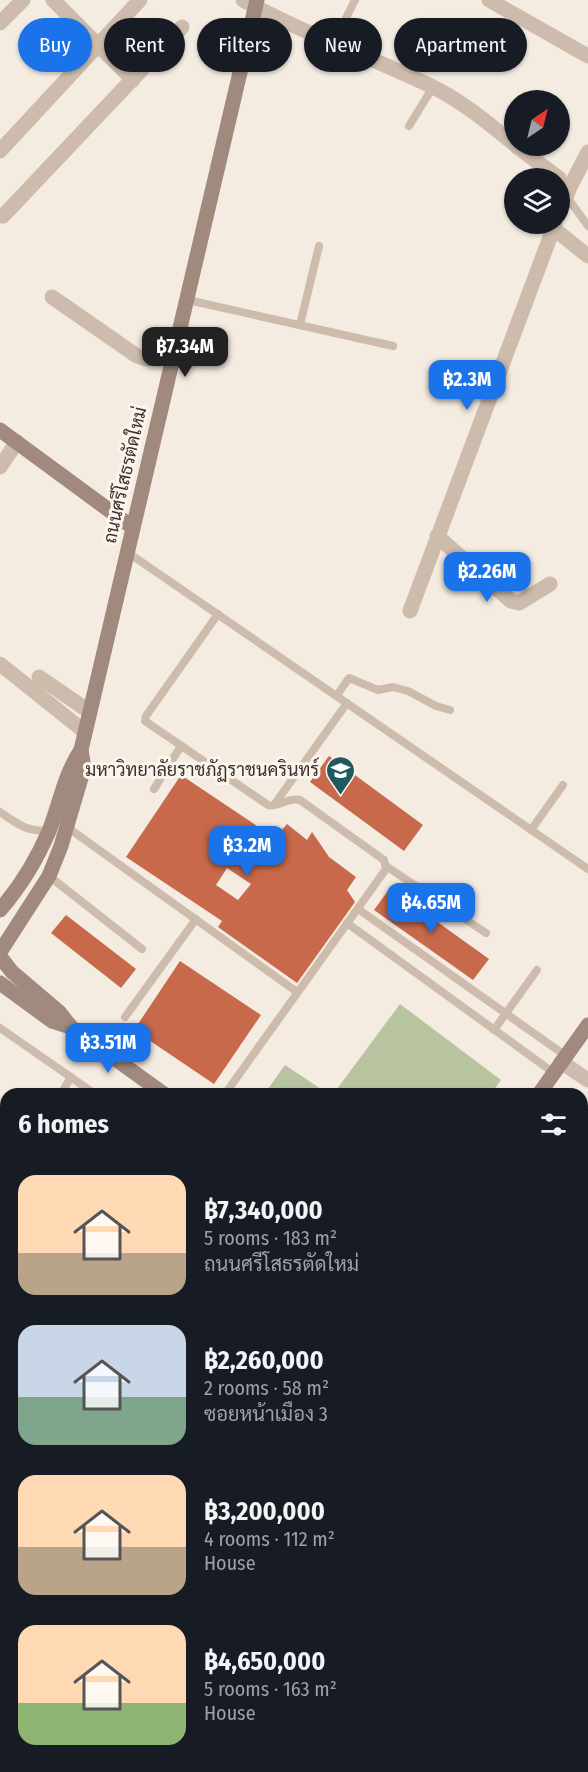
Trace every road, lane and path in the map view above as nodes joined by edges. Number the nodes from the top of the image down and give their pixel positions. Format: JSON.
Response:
{"nodes":[{"id":1,"x":22,"y":0,"type":"edge"},
{"id":2,"x":53,"y":0,"type":"edge"},
{"id":3,"x":140,"y":0,"type":"edge"},
{"id":4,"x":355,"y":0,"type":"edge"},
{"id":5,"x":489,"y":0,"type":"edge"},
{"id":6,"x":252,"y":2,"type":"edge"},
{"id":7,"x":346,"y":18,"type":"edge"},
{"id":8,"x":0,"y":23,"type":"edge"},
{"id":9,"x":304,"y":29,"type":"edge"},
{"id":10,"x":98,"y":46,"type":"junction"},
{"id":11,"x":588,"y":56,"type":"edge"},
{"id":12,"x":382,"y":65,"type":"edge"},
{"id":13,"x":140,"y":72,"type":"edge"},
{"id":14,"x":133,"y":80,"type":"junction"},
{"id":15,"x":433,"y":87,"type":"junction"},
{"id":16,"x":409,"y":126,"type":"dead end"},
{"id":17,"x":504,"y":136,"type":"edge"},
{"id":18,"x":0,"y":151,"type":"edge"},
{"id":19,"x":588,"y":152,"type":"edge"},
{"id":20,"x":528,"y":156,"type":"edge"},
{"id":21,"x":543,"y":168,"type":"edge"},
{"id":22,"x":570,"y":176,"type":"edge"},
{"id":23,"x":570,"y":196,"type":"edge"},
{"id":24,"x":3,"y":216,"type":"dead end"},
{"id":25,"x":588,"y":226,"type":"edge"},
{"id":26,"x":551,"y":234,"type":"edge"},
{"id":27,"x":563,"y":234,"type":"edge"},
{"id":28,"x":319,"y":246,"type":"dead end"},
{"id":29,"x":588,"y":256,"type":"edge"},
{"id":30,"x":52,"y":297,"type":"dead end"},
{"id":31,"x":188,"y":300,"type":"junction"},
{"id":32,"x":300,"y":325,"type":"junction"},
{"id":33,"x":393,"y":346,"type":"dead end"},
{"id":34,"x":173,"y":355,"type":"junction"},
{"id":35,"x":0,"y":430,"type":"edge"},
{"id":36,"x":16,"y":442,"type":"junction"},
{"id":37,"x":0,"y":467,"type":"edge"},
{"id":38,"x":132,"y":527,"type":"junction"},
{"id":39,"x":437,"y":536,"type":"junction"},
{"id":40,"x":127,"y":552,"type":"junction"},
{"id":41,"x":550,"y":584,"type":"dead end"},
{"id":42,"x":410,"y":611,"type":"dead end"},
{"id":43,"x":218,"y":614,"type":"junction"},
{"id":44,"x":0,"y":664,"type":"edge"},
{"id":45,"x":39,"y":677,"type":"dead end"},
{"id":46,"x":337,"y":695,"type":"junction"},
{"id":47,"x":347,"y":703,"type":"junction"},
{"id":48,"x":450,"y":710,"type":"dead end"},
{"id":49,"x":90,"y":712,"type":"junction"},
{"id":50,"x":85,"y":732,"type":"junction"},
{"id":51,"x":181,"y":747,"type":"junction"},
{"id":52,"x":81,"y":750,"type":"junction"},
{"id":53,"x":563,"y":785,"type":"dead end"},
{"id":54,"x":154,"y":789,"type":"dead end"},
{"id":55,"x":273,"y":806,"type":"junction"},
{"id":56,"x":0,"y":812,"type":"edge"},
{"id":57,"x":68,"y":827,"type":"junction"},
{"id":58,"x":531,"y":830,"type":"junction"},
{"id":59,"x":49,"y":831,"type":"junction"},
{"id":60,"x":386,"y":866,"type":"junction"},
{"id":61,"x":588,"y":869,"type":"edge"},
{"id":62,"x":49,"y":876,"type":"junction"},
{"id":63,"x":358,"y":909,"type":"junction"},
{"id":64,"x":0,"y":910,"type":"edge"},
{"id":65,"x":196,"y":919,"type":"junction"},
{"id":66,"x":347,"y":923,"type":"junction"},
{"id":67,"x":486,"y":933,"type":"dead end"},
{"id":68,"x":142,"y":950,"type":"dead end"},
{"id":69,"x":1,"y":954,"type":"edge"},
{"id":70,"x":537,"y":970,"type":"dead end"},
{"id":71,"x":0,"y":982,"type":"edge"},
{"id":72,"x":297,"y":992,"type":"junction"},
{"id":73,"x":506,"y":1014,"type":"junction"},
{"id":74,"x":125,"y":1017,"type":"dead end"},
{"id":75,"x":588,"y":1025,"type":"edge"},
{"id":76,"x":71,"y":1027,"type":"junction"},
{"id":77,"x":0,"y":1028,"type":"edge"},
{"id":78,"x":494,"y":1030,"type":"junction"},
{"id":79,"x":560,"y":1064,"type":"junction"},
{"id":80,"x":71,"y":1077,"type":"junction"},
{"id":81,"x":588,"y":1080,"type":"edge"},
{"id":82,"x":65,"y":1088,"type":"edge"},
{"id":83,"x":87,"y":1088,"type":"edge"},
{"id":84,"x":156,"y":1088,"type":"edge"},
{"id":85,"x":229,"y":1088,"type":"edge"},
{"id":86,"x":543,"y":1088,"type":"edge"}],
"edges":[{"from":1,"to":8,"type":"street"},
{"from":2,"to":10,"type":"street"},
{"from":3,"to":10,"type":"street"},
{"from":4,"to":7,"type":"lane"},
{"from":5,"to":11,"type":"street"},
{"from":6,"to":9,"type":"street"},
{"from":6,"to":31,"type":"street","name":"ถนนศรีโสธรตัดใหม่"},
{"from":10,"to":14,"type":"street"},
{"from":10,"to":18,"type":"street"},
{"from":12,"to":15,"type":"street"},
{"from":13,"to":14,"type":"street"},
{"from":14,"to":24,"type":"street"},
{"from":15,"to":16,"type":"lane"},
{"from":15,"to":17,"type":"street"},
{"from":19,"to":22,"type":"street"},
{"from":20,"to":21,"type":"street"},
{"from":23,"to":25,"type":"lane"},
{"from":26,"to":39,"type":"street"},
{"from":27,"to":29,"type":"street"},
{"from":28,"to":32,"type":"lane"},
{"from":30,"to":34,"type":"street"},
{"from":31,"to":32,"type":"lane"},
{"from":31,"to":34,"type":"street","name":"ถนนศรีโสธรตัดใหม่"},
{"from":32,"to":33,"type":"lane"},
{"from":34,"to":38,"type":"street","name":"ถนนศรีโสธรตัดใหม่"},
{"from":35,"to":36,"type":"street"},
{"from":36,"to":37,"type":"street"},
{"from":36,"to":38,"type":"street"},
{"from":38,"to":40,"type":"street","name":"ถนนศรีโสธรตัดใหม่"},
{"from":39,"to":41,"type":"street"},
{"from":39,"to":42,"type":"street"},
{"from":40,"to":43,"type":"lane"},
{"from":40,"to":49,"type":"street","name":"ถนนศรีโสธรตัดใหม่"},
{"from":43,"to":46,"type":"lane"},
{"from":43,"to":51,"type":"lane"},
{"from":44,"to":50,"type":"street"},
{"from":45,"to":49,"type":"street"},
{"from":46,"to":47,"type":"lane"},
{"from":46,"to":48,"type":"lane"},
{"from":47,"to":55,"type":"lane"},
{"from":47,"to":58,"type":"lane"},
{"from":49,"to":50,"type":"street","name":"ถนนศรีโสธรตัดใหม่"},
{"from":50,"to":52,"type":"street","name":"ถนนศรีโสธรตัดใหม่"},
{"from":51,"to":54,"type":"lane"},
{"from":51,"to":55,"type":"lane"},
{"from":52,"to":57,"type":"street","name":"ถนนศรีโสธรตัดใหม่"},
{"from":52,"to":59,"type":"street","name":"ถนนศรีโสธรตัดใหม่"},
{"from":53,"to":58,"type":"lane"},
{"from":55,"to":60,"type":"lane"},
{"from":56,"to":59,"type":"lane"},
{"from":57,"to":62,"type":"street","name":"ถนนศรีโสธรตัดใหม่"},
{"from":57,"to":65,"type":"lane"},
{"from":58,"to":61,"type":"lane"},
{"from":59,"to":64,"type":"street","name":"ถนนศรีโสธรตัดใหม่"},
{"from":60,"to":63,"type":"lane"},
{"from":60,"to":67,"type":"lane"},
{"from":62,"to":68,"type":"lane"},
{"from":62,"to":69,"type":"street","name":"ถนนศรีโสธรตัดใหม่"},
{"from":63,"to":66,"type":"lane"},
{"from":63,"to":73,"type":"lane"},
{"from":65,"to":72,"type":"lane"},
{"from":65,"to":74,"type":"lane"},
{"from":66,"to":72,"type":"lane"},
{"from":66,"to":78,"type":"lane"},
{"from":69,"to":76,"type":"street"},
{"from":70,"to":73,"type":"lane"},
{"from":71,"to":76,"type":"street"},
{"from":72,"to":85,"type":"lane"},
{"from":73,"to":78,"type":"lane"},
{"from":73,"to":79,"type":"lane"},
{"from":75,"to":79,"type":"street"},
{"from":76,"to":84,"type":"street"},
{"from":77,"to":80,"type":"lane"},
{"from":78,"to":79,"type":"lane"},
{"from":79,"to":81,"type":"street"},
{"from":79,"to":86,"type":"street"},
{"from":80,"to":82,"type":"lane"},
{"from":80,"to":83,"type":"lane"}]}
